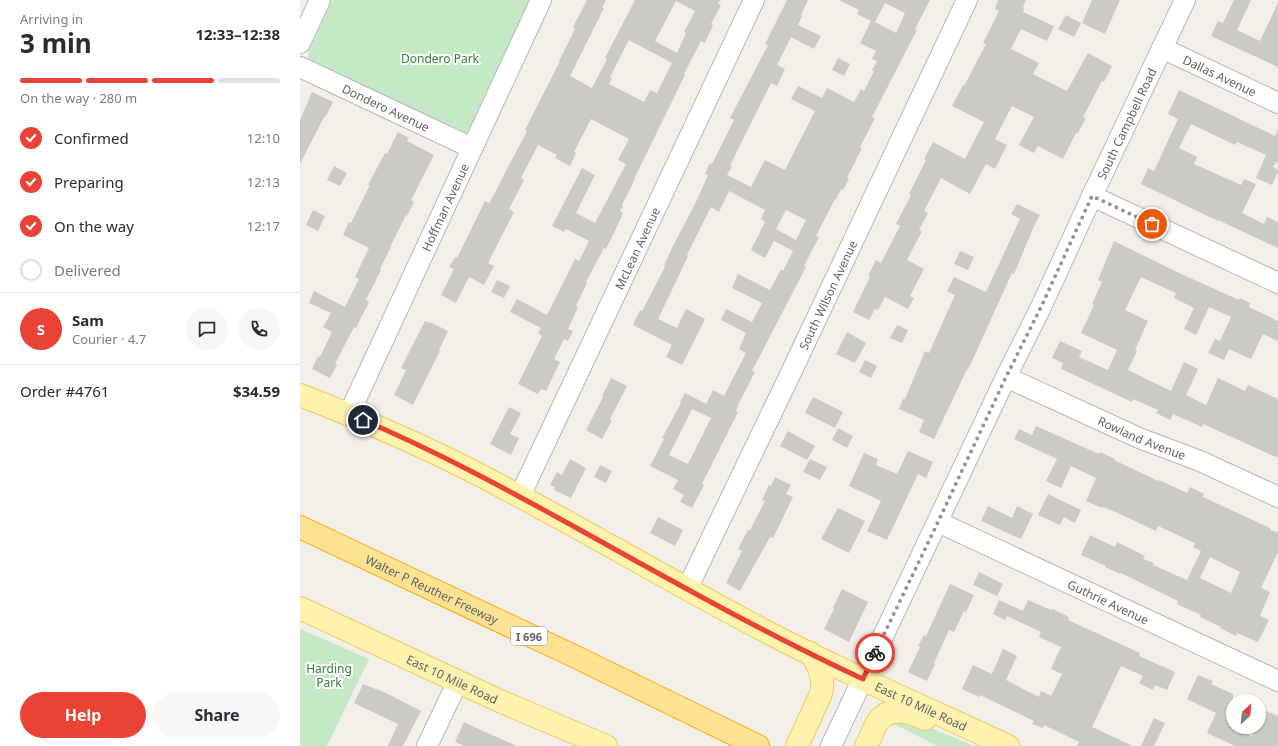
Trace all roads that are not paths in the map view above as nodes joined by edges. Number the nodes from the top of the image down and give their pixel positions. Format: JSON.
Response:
{"nodes":[{"id":1,"x":320,"y":0,"type":"edge"},
{"id":2,"x":541,"y":0,"type":"edge"},
{"id":3,"x":754,"y":0,"type":"edge"},
{"id":4,"x":967,"y":0,"type":"edge"},
{"id":5,"x":1185,"y":0,"type":"edge"},
{"id":6,"x":300,"y":43,"type":"edge"},
{"id":7,"x":1162,"y":48,"type":"junction"},
{"id":8,"x":300,"y":67,"type":"edge"},
{"id":9,"x":1278,"y":103,"type":"edge"},
{"id":10,"x":472,"y":148,"type":"junction"},
{"id":11,"x":1092,"y":196,"type":"junction"},
{"id":12,"x":1278,"y":283,"type":"edge"},
{"id":13,"x":1006,"y":377,"type":"junction"},
{"id":14,"x":300,"y":395,"type":"edge"},
{"id":15,"x":349,"y":414,"type":"junction"},
{"id":16,"x":520,"y":496,"type":"junction"},
{"id":17,"x":1278,"y":497,"type":"edge"},
{"id":18,"x":938,"y":522,"type":"junction"},
{"id":19,"x":300,"y":528,"type":"edge"},
{"id":20,"x":687,"y":589,"type":"junction"},
{"id":21,"x":300,"y":608,"type":"edge"},
{"id":22,"x":810,"y":653,"type":"junction"},
{"id":23,"x":863,"y":679,"type":"junction"},
{"id":24,"x":458,"y":681,"type":"junction"},
{"id":25,"x":1278,"y":681,"type":"edge"},
{"id":26,"x":427,"y":746,"type":"edge"},
{"id":27,"x":606,"y":746,"type":"edge"},
{"id":28,"x":758,"y":746,"type":"edge"},
{"id":29,"x":797,"y":746,"type":"edge"},
{"id":30,"x":831,"y":746,"type":"edge"},
{"id":31,"x":866,"y":746,"type":"edge"},
{"id":32,"x":993,"y":746,"type":"edge"},
{"id":33,"x":1008,"y":746,"type":"edge"}],
"edges":[{"from":1,"to":6,"type":"street"},
{"from":2,"to":10,"type":"street","name":"Hoffman Avenue"},
{"from":3,"to":16,"type":"street","name":"McLean Avenue"},
{"from":4,"to":20,"type":"street","name":"South Wilson Avenue"},
{"from":5,"to":7,"type":"street","name":"South Campbell Road"},
{"from":7,"to":9,"type":"street","name":"Dallas Avenue"},
{"from":7,"to":11,"type":"street","name":"South Campbell Road"},
{"from":8,"to":10,"type":"street","name":"Dondero Avenue"},
{"from":10,"to":15,"type":"street","name":"Hoffman Avenue"},
{"from":11,"to":12,"type":"street"},
{"from":11,"to":13,"type":"street","name":"South Campbell Road"},
{"from":13,"to":17,"type":"street","name":"Rowland Avenue"},
{"from":13,"to":18,"type":"street","name":"South Campbell Road"},
{"from":14,"to":15,"type":"main road","name":"East 10 Mile Road"},
{"from":15,"to":16,"type":"main road","name":"East 10 Mile Road"},
{"from":16,"to":20,"type":"main road","name":"East 10 Mile Road"},
{"from":18,"to":23,"type":"street","name":"South Campbell Road"},
{"from":18,"to":25,"type":"street","name":"Guthrie Avenue"},
{"from":19,"to":28,"type":"highway","name":"Walter P Reuther Freeway","number":"I 696"},
{"from":20,"to":22,"type":"main road","name":"East 10 Mile Road"},
{"from":21,"to":24,"type":"main road","name":"East 10 Mile Road"},
{"from":22,"to":23,"type":"main road","name":"East 10 Mile Road"},
{"from":22,"to":29,"type":"main road"},
{"from":23,"to":30,"type":"street","name":"South Campbell Road"},
{"from":23,"to":33,"type":"main road","name":"East 10 Mile Road"},
{"from":24,"to":26,"type":"street"},
{"from":24,"to":27,"type":"main road","name":"East 10 Mile Road"},
{"from":31,"to":32,"type":"main road"}]}
